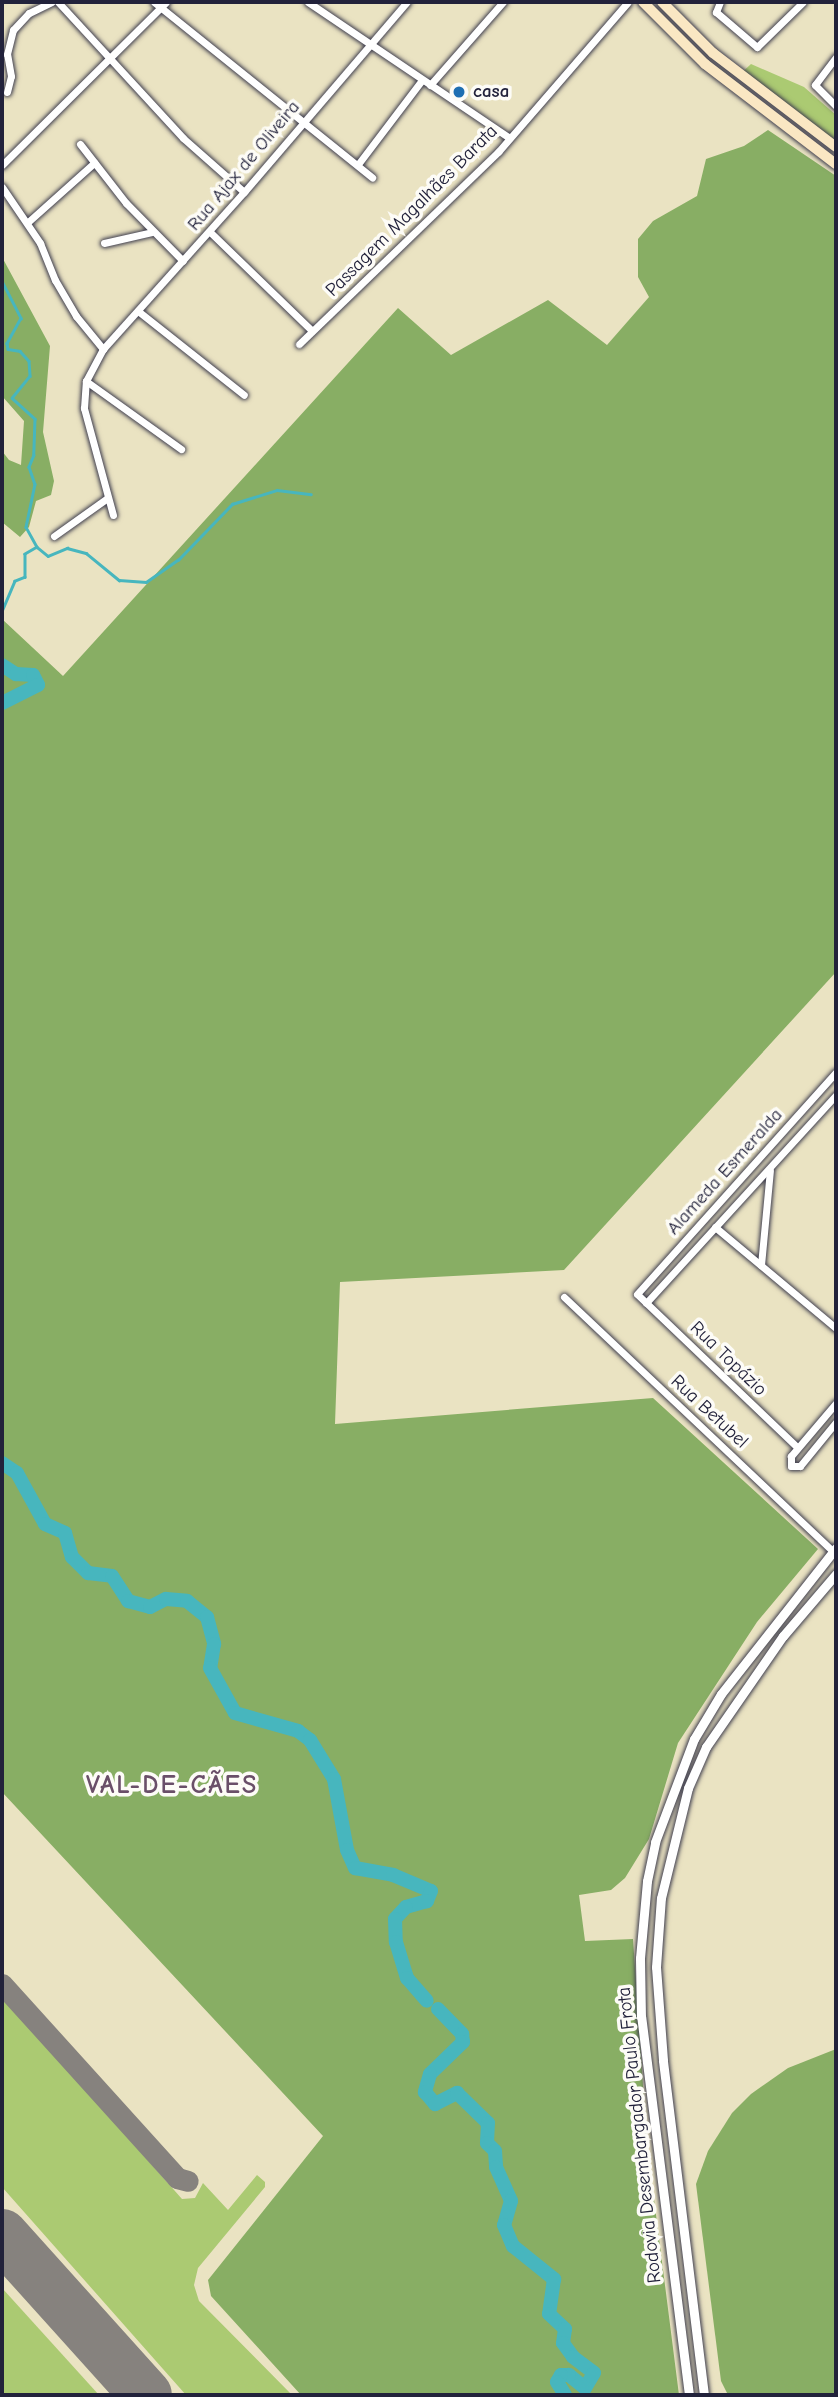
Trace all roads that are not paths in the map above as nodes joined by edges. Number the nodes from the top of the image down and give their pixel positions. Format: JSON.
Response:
{"nodes":[{"id":1,"x":52,"y":2,"type":"edge"},
{"id":2,"x":58,"y":2,"type":"edge"},
{"id":3,"x":309,"y":2,"type":"edge"},
{"id":4,"x":407,"y":2,"type":"edge"},
{"id":5,"x":503,"y":2,"type":"edge"},
{"id":6,"x":628,"y":2,"type":"edge"},
{"id":7,"x":643,"y":2,"type":"edge"},
{"id":8,"x":662,"y":2,"type":"edge"},
{"id":9,"x":803,"y":2,"type":"edge"},
{"id":10,"x":719,"y":3,"type":"edge"},
{"id":11,"x":160,"y":4,"type":"edge"},
{"id":12,"x":368,"y":43,"type":"junction"},
{"id":13,"x":836,"y":57,"type":"edge"},
{"id":14,"x":110,"y":60,"type":"junction"},
{"id":15,"x":422,"y":80,"type":"junction"},
{"id":16,"x":430,"y":85,"type":"junction"},
{"id":17,"x":7,"y":92,"type":"dead end"},
{"id":18,"x":836,"y":106,"type":"edge"},
{"id":19,"x":303,"y":121,"type":"junction"},
{"id":20,"x":508,"y":137,"type":"junction"},
{"id":21,"x":80,"y":145,"type":"dead end"},
{"id":22,"x":836,"y":147,"type":"edge"},
{"id":23,"x":93,"y":163,"type":"junction"},
{"id":24,"x":359,"y":163,"type":"junction"},
{"id":25,"x":836,"y":164,"type":"edge"},
{"id":26,"x":2,"y":165,"type":"edge"},
{"id":27,"x":373,"y":177,"type":"dead end"},
{"id":28,"x":2,"y":187,"type":"edge"},
{"id":29,"x":244,"y":192,"type":"junction"},
{"id":30,"x":28,"y":222,"type":"junction"},
{"id":31,"x":152,"y":232,"type":"junction"},
{"id":32,"x":210,"y":232,"type":"junction"},
{"id":33,"x":103,"y":243,"type":"dead end"},
{"id":34,"x":183,"y":261,"type":"junction"},
{"id":35,"x":138,"y":311,"type":"junction"},
{"id":36,"x":313,"y":331,"type":"junction"},
{"id":37,"x":299,"y":344,"type":"dead end"},
{"id":38,"x":103,"y":349,"type":"junction"},
{"id":39,"x":86,"y":381,"type":"junction"},
{"id":40,"x":244,"y":395,"type":"dead end"},
{"id":41,"x":181,"y":449,"type":"dead end"},
{"id":42,"x":106,"y":499,"type":"junction"},
{"id":43,"x":113,"y":515,"type":"dead end"},
{"id":44,"x":54,"y":536,"type":"dead end"},
{"id":45,"x":835,"y":1076,"type":"edge"},
{"id":46,"x":836,"y":1095,"type":"edge"},
{"id":47,"x":770,"y":1170,"type":"junction"},
{"id":48,"x":716,"y":1206,"type":"junction"},
{"id":49,"x":727,"y":1215,"type":"junction"},
{"id":50,"x":715,"y":1227,"type":"junction"},
{"id":51,"x":761,"y":1265,"type":"junction"},
{"id":52,"x":637,"y":1294,"type":"joint"},
{"id":53,"x":564,"y":1297,"type":"dead end"},
{"id":54,"x":646,"y":1303,"type":"junction"},
{"id":55,"x":836,"y":1328,"type":"edge"},
{"id":56,"x":836,"y":1403,"type":"edge"},
{"id":57,"x":836,"y":1422,"type":"edge"},
{"id":58,"x":797,"y":1447,"type":"junction"},
{"id":59,"x":835,"y":1549,"type":"edge"},
{"id":60,"x":836,"y":1574,"type":"edge"},
{"id":61,"x":689,"y":2395,"type":"edge"},
{"id":62,"x":704,"y":2395,"type":"edge"}],
"edges":[{"from":1,"to":17,"type":"street"},
{"from":2,"to":14,"type":"street"},
{"from":3,"to":12,"type":"street"},
{"from":4,"to":12,"type":"street","name":"Rua Ajax de Oliveira"},
{"from":5,"to":16,"type":"street"},
{"from":6,"to":20,"type":"street","name":"Passagem Magalhães Barata"},
{"from":7,"to":25,"type":"main road"},
{"from":8,"to":22,"type":"main road"},
{"from":9,"to":10,"type":"street"},
{"from":11,"to":14,"type":"street"},
{"from":11,"to":19,"type":"street"},
{"from":12,"to":15,"type":"street"},
{"from":12,"to":19,"type":"street","name":"Rua Ajax de Oliveira"},
{"from":13,"to":18,"type":"street"},
{"from":14,"to":26,"type":"street"},
{"from":14,"to":29,"type":"street"},
{"from":15,"to":16,"type":"street"},
{"from":15,"to":24,"type":"street"},
{"from":16,"to":20,"type":"street"},
{"from":19,"to":24,"type":"street"},
{"from":19,"to":29,"type":"street","name":"Rua Ajax de Oliveira"},
{"from":20,"to":36,"type":"street","name":"Passagem Magalhães Barata"},
{"from":21,"to":23,"type":"street"},
{"from":23,"to":30,"type":"street"},
{"from":23,"to":31,"type":"street"},
{"from":24,"to":27,"type":"street"},
{"from":28,"to":30,"type":"street"},
{"from":29,"to":32,"type":"street","name":"Rua Ajax de Oliveira"},
{"from":30,"to":38,"type":"street"},
{"from":31,"to":33,"type":"street"},
{"from":31,"to":34,"type":"street"},
{"from":32,"to":34,"type":"street","name":"Rua Ajax de Oliveira"},
{"from":32,"to":36,"type":"street"},
{"from":34,"to":35,"type":"street","name":"Rua Ajax de Oliveira"},
{"from":35,"to":38,"type":"street","name":"Rua Ajax de Oliveira"},
{"from":35,"to":40,"type":"street"},
{"from":36,"to":37,"type":"street","name":"Passagem Magalhães Barata"},
{"from":38,"to":39,"type":"street","name":"Rua Ajax de Oliveira"},
{"from":39,"to":41,"type":"street"},
{"from":39,"to":42,"type":"street"},
{"from":42,"to":43,"type":"street"},
{"from":42,"to":44,"type":"street"},
{"from":45,"to":48,"type":"street","name":"Alameda Esmeralda"},
{"from":46,"to":47,"type":"street","name":"Alameda Esmeralda"},
{"from":47,"to":49,"type":"street","name":"Alameda Esmeralda"},
{"from":47,"to":51,"type":"street"},
{"from":48,"to":49,"type":"street"},
{"from":48,"to":52,"type":"street","name":"Alameda Esmeralda"},
{"from":49,"to":50,"type":"street","name":"Alameda Esmeralda"},
{"from":50,"to":51,"type":"street"},
{"from":50,"to":54,"type":"street","name":"Alameda Esmeralda"},
{"from":51,"to":55,"type":"street"},
{"from":52,"to":54,"type":"street","name":"Rua Topázio"},
{"from":53,"to":59,"type":"street","name":"Rua Betubel"},
{"from":54,"to":58,"type":"street","name":"Rua Topázio"},
{"from":56,"to":58,"type":"street"},
{"from":57,"to":58,"type":"street"},
{"from":59,"to":61,"type":"street","name":"Rodovia Desembargador Paulo Frota"},
{"from":60,"to":62,"type":"street","name":"Rodovia Desembargador Paulo Frota"}]}
